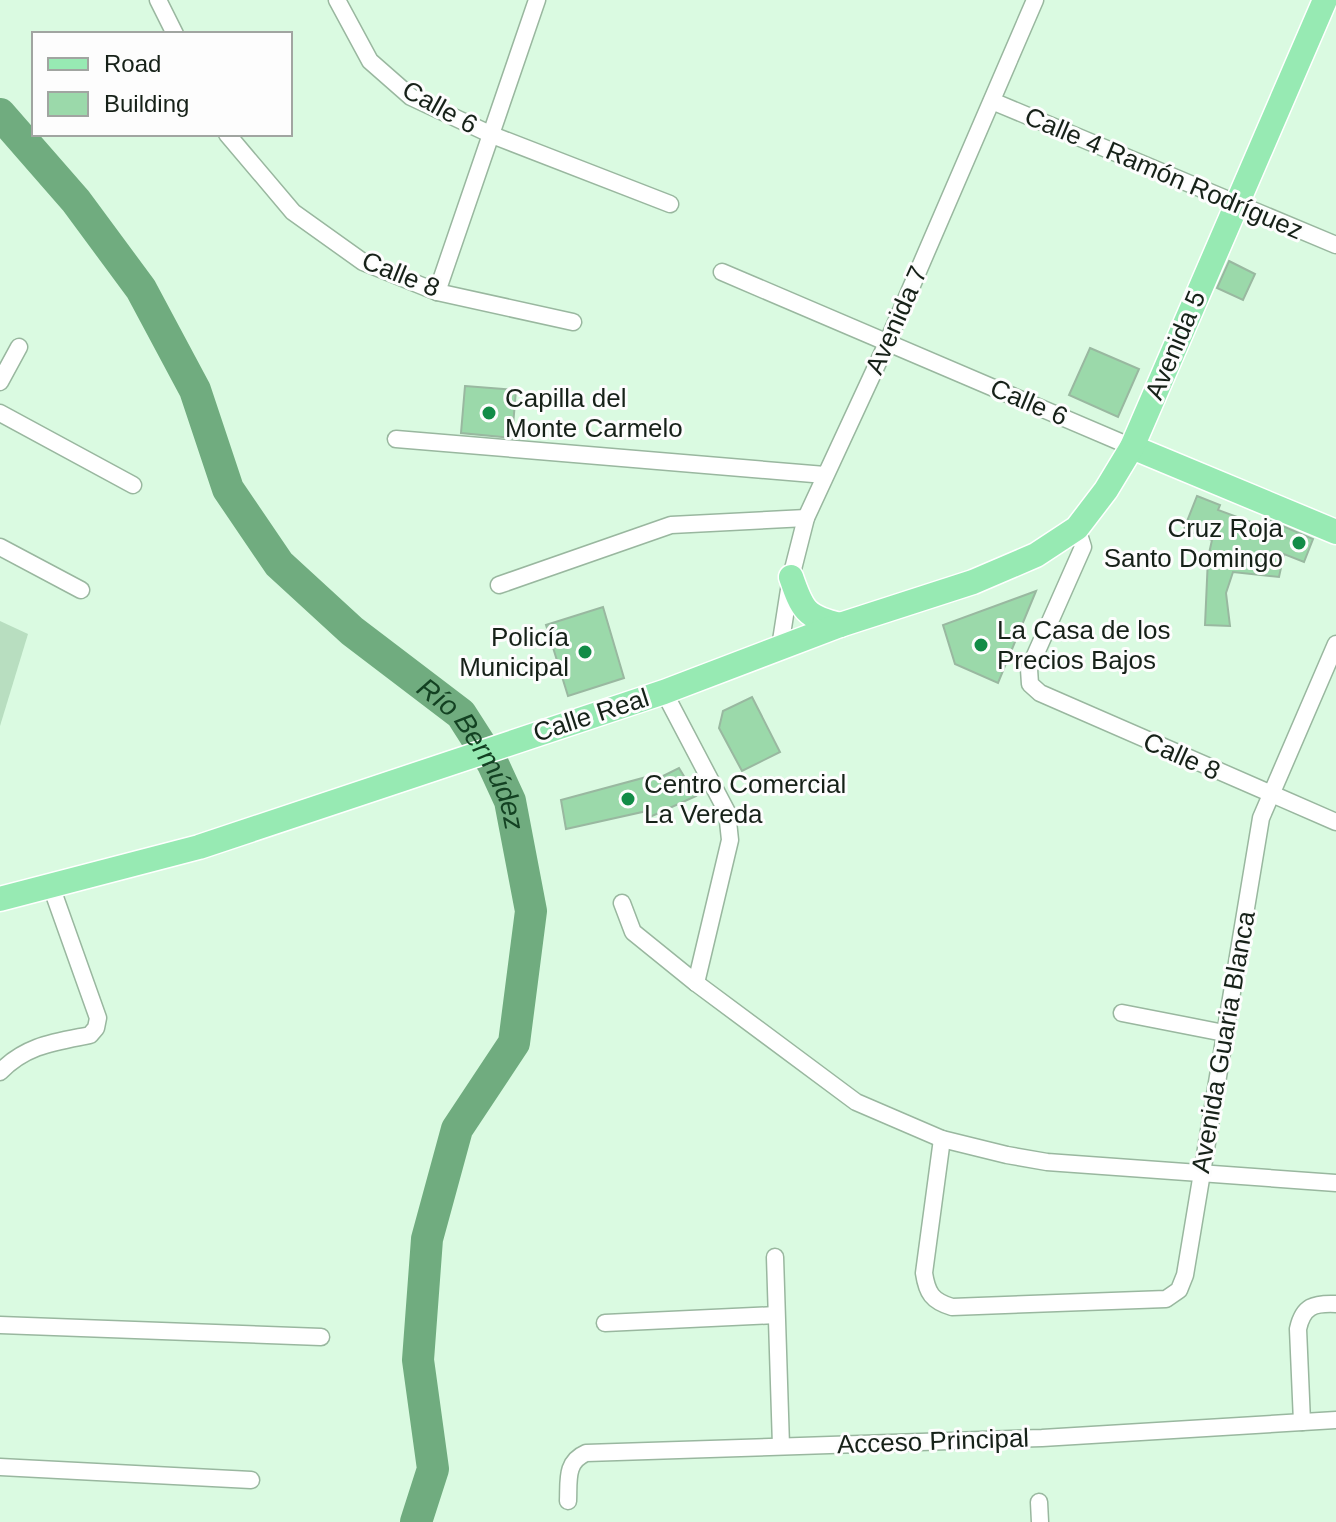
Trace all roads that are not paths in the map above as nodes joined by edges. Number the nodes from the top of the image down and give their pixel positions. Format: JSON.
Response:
{"nodes":[{"id":1,"x":158,"y":0,"type":"edge"},
{"id":2,"x":337,"y":0,"type":"edge"},
{"id":3,"x":537,"y":0,"type":"edge"},
{"id":4,"x":1035,"y":0,"type":"edge"},
{"id":5,"x":1325,"y":0,"type":"edge"},
{"id":6,"x":174,"y":32,"type":"edge"},
{"id":7,"x":992,"y":101,"type":"junction"},
{"id":8,"x":492,"y":135,"type":"junction"},
{"id":9,"x":229,"y":136,"type":"edge"},
{"id":10,"x":1236,"y":203,"type":"junction"},
{"id":11,"x":670,"y":204,"type":"dead end"},
{"id":12,"x":1336,"y":245,"type":"edge"},
{"id":13,"x":722,"y":272,"type":"dead end"},
{"id":14,"x":437,"y":292,"type":"junction"},
{"id":15,"x":573,"y":322,"type":"dead end"},
{"id":16,"x":888,"y":341,"type":"junction"},
{"id":17,"x":19,"y":347,"type":"dead end"},
{"id":18,"x":0,"y":382,"type":"edge"},
{"id":19,"x":0,"y":413,"type":"edge"},
{"id":20,"x":396,"y":439,"type":"dead end"},
{"id":21,"x":1132,"y":447,"type":"junction"},
{"id":22,"x":825,"y":475,"type":"junction"},
{"id":23,"x":133,"y":485,"type":"dead end"},
{"id":24,"x":806,"y":518,"type":"junction"},
{"id":25,"x":1077,"y":528,"type":"junction"},
{"id":26,"x":1336,"y":532,"type":"edge"},
{"id":27,"x":0,"y":547,"type":"edge"},
{"id":28,"x":791,"y":577,"type":"junction"},
{"id":29,"x":499,"y":585,"type":"dead end"},
{"id":30,"x":81,"y":590,"type":"dead end"},
{"id":31,"x":840,"y":625,"type":"junction"},
{"id":32,"x":1336,"y":644,"type":"edge"},
{"id":33,"x":780,"y":647,"type":"junction"},
{"id":34,"x":664,"y":692,"type":"junction"},
{"id":35,"x":1270,"y":795,"type":"junction"},
{"id":36,"x":1336,"y":822,"type":"edge"},
{"id":37,"x":51,"y":886,"type":"junction"},
{"id":38,"x":0,"y":899,"type":"edge"},
{"id":39,"x":622,"y":903,"type":"dead end"},
{"id":40,"x":696,"y":983,"type":"junction"},
{"id":41,"x":1122,"y":1013,"type":"dead end"},
{"id":42,"x":1224,"y":1033,"type":"junction"},
{"id":43,"x":0,"y":1072,"type":"edge"},
{"id":44,"x":942,"y":1139,"type":"junction"},
{"id":45,"x":1201,"y":1174,"type":"junction"},
{"id":46,"x":1336,"y":1183,"type":"edge"},
{"id":47,"x":775,"y":1257,"type":"dead end"},
{"id":48,"x":1336,"y":1304,"type":"edge"},
{"id":49,"x":776,"y":1315,"type":"junction"},
{"id":50,"x":605,"y":1323,"type":"dead end"},
{"id":51,"x":0,"y":1325,"type":"edge"},
{"id":52,"x":321,"y":1337,"type":"dead end"},
{"id":53,"x":1336,"y":1420,"type":"edge"},
{"id":54,"x":1302,"y":1422,"type":"junction"},
{"id":55,"x":781,"y":1446,"type":"junction"},
{"id":56,"x":0,"y":1467,"type":"edge"},
{"id":57,"x":251,"y":1480,"type":"dead end"},
{"id":58,"x":568,"y":1501,"type":"dead end"},
{"id":59,"x":1039,"y":1502,"type":"dead end"},
{"id":60,"x":1040,"y":1522,"type":"edge"}],
"edges":[{"from":1,"to":6,"type":"street"},
{"from":2,"to":8,"type":"street","name":"Calle 6"},
{"from":3,"to":8,"type":"street"},
{"from":4,"to":7,"type":"street","name":"Avenida 7"},
{"from":5,"to":10,"type":"main road","name":"Avenida 5"},
{"from":7,"to":10,"type":"street","name":"Calle 4 Ramón Rodríguez"},
{"from":7,"to":16,"type":"street","name":"Avenida 7"},
{"from":8,"to":11,"type":"street","name":"Calle 6"},
{"from":8,"to":14,"type":"street"},
{"from":9,"to":14,"type":"street","name":"Calle 8"},
{"from":10,"to":12,"type":"street","name":"Calle 4 Ramón Rodríguez"},
{"from":10,"to":21,"type":"main road","name":"Avenida 5"},
{"from":13,"to":16,"type":"street","name":"Calle 6"},
{"from":14,"to":15,"type":"street","name":"Calle 8"},
{"from":16,"to":21,"type":"street","name":"Calle 6"},
{"from":16,"to":22,"type":"street","name":"Avenida 7"},
{"from":17,"to":18,"type":"street"},
{"from":19,"to":23,"type":"street"},
{"from":20,"to":22,"type":"street"},
{"from":21,"to":25,"type":"main road","name":"Avenida 5"},
{"from":21,"to":26,"type":"main road","name":"Calle 6"},
{"from":22,"to":24,"type":"street","name":"Avenida 7"},
{"from":24,"to":28,"type":"street","name":"Avenida 7"},
{"from":24,"to":29,"type":"street"},
{"from":25,"to":31,"type":"main road","name":"Calle Real"},
{"from":25,"to":35,"type":"street","name":"Calle 8"},
{"from":27,"to":30,"type":"street"},
{"from":28,"to":31,"type":"main road"},
{"from":28,"to":33,"type":"street","name":"Avenida 7"},
{"from":31,"to":33,"type":"main road","name":"Calle Real"},
{"from":32,"to":35,"type":"street","name":"Avenida Guaria Blanca"},
{"from":33,"to":34,"type":"main road","name":"Calle Real"},
{"from":34,"to":37,"type":"main road","name":"Calle Real"},
{"from":34,"to":40,"type":"street"},
{"from":35,"to":36,"type":"street","name":"Calle 8"},
{"from":35,"to":42,"type":"street","name":"Avenida Guaria Blanca"},
{"from":37,"to":38,"type":"main road","name":"Calle Real"},
{"from":37,"to":43,"type":"street"},
{"from":39,"to":40,"type":"street"},
{"from":40,"to":44,"type":"street"},
{"from":41,"to":42,"type":"street"},
{"from":42,"to":45,"type":"street","name":"Avenida Guaria Blanca"},
{"from":44,"to":45,"type":"street"},
{"from":44,"to":45,"type":"street","name":"Avenida Guaria Blanca"},
{"from":45,"to":46,"type":"street"},
{"from":47,"to":49,"type":"street"},
{"from":48,"to":54,"type":"street"},
{"from":49,"to":50,"type":"street"},
{"from":49,"to":55,"type":"street"},
{"from":51,"to":52,"type":"street"},
{"from":53,"to":54,"type":"street","name":"Acceso Principal"},
{"from":54,"to":55,"type":"street","name":"Acceso Principal"},
{"from":55,"to":58,"type":"street","name":"Acceso Principal"},
{"from":56,"to":57,"type":"street"},
{"from":59,"to":60,"type":"street"}]}
